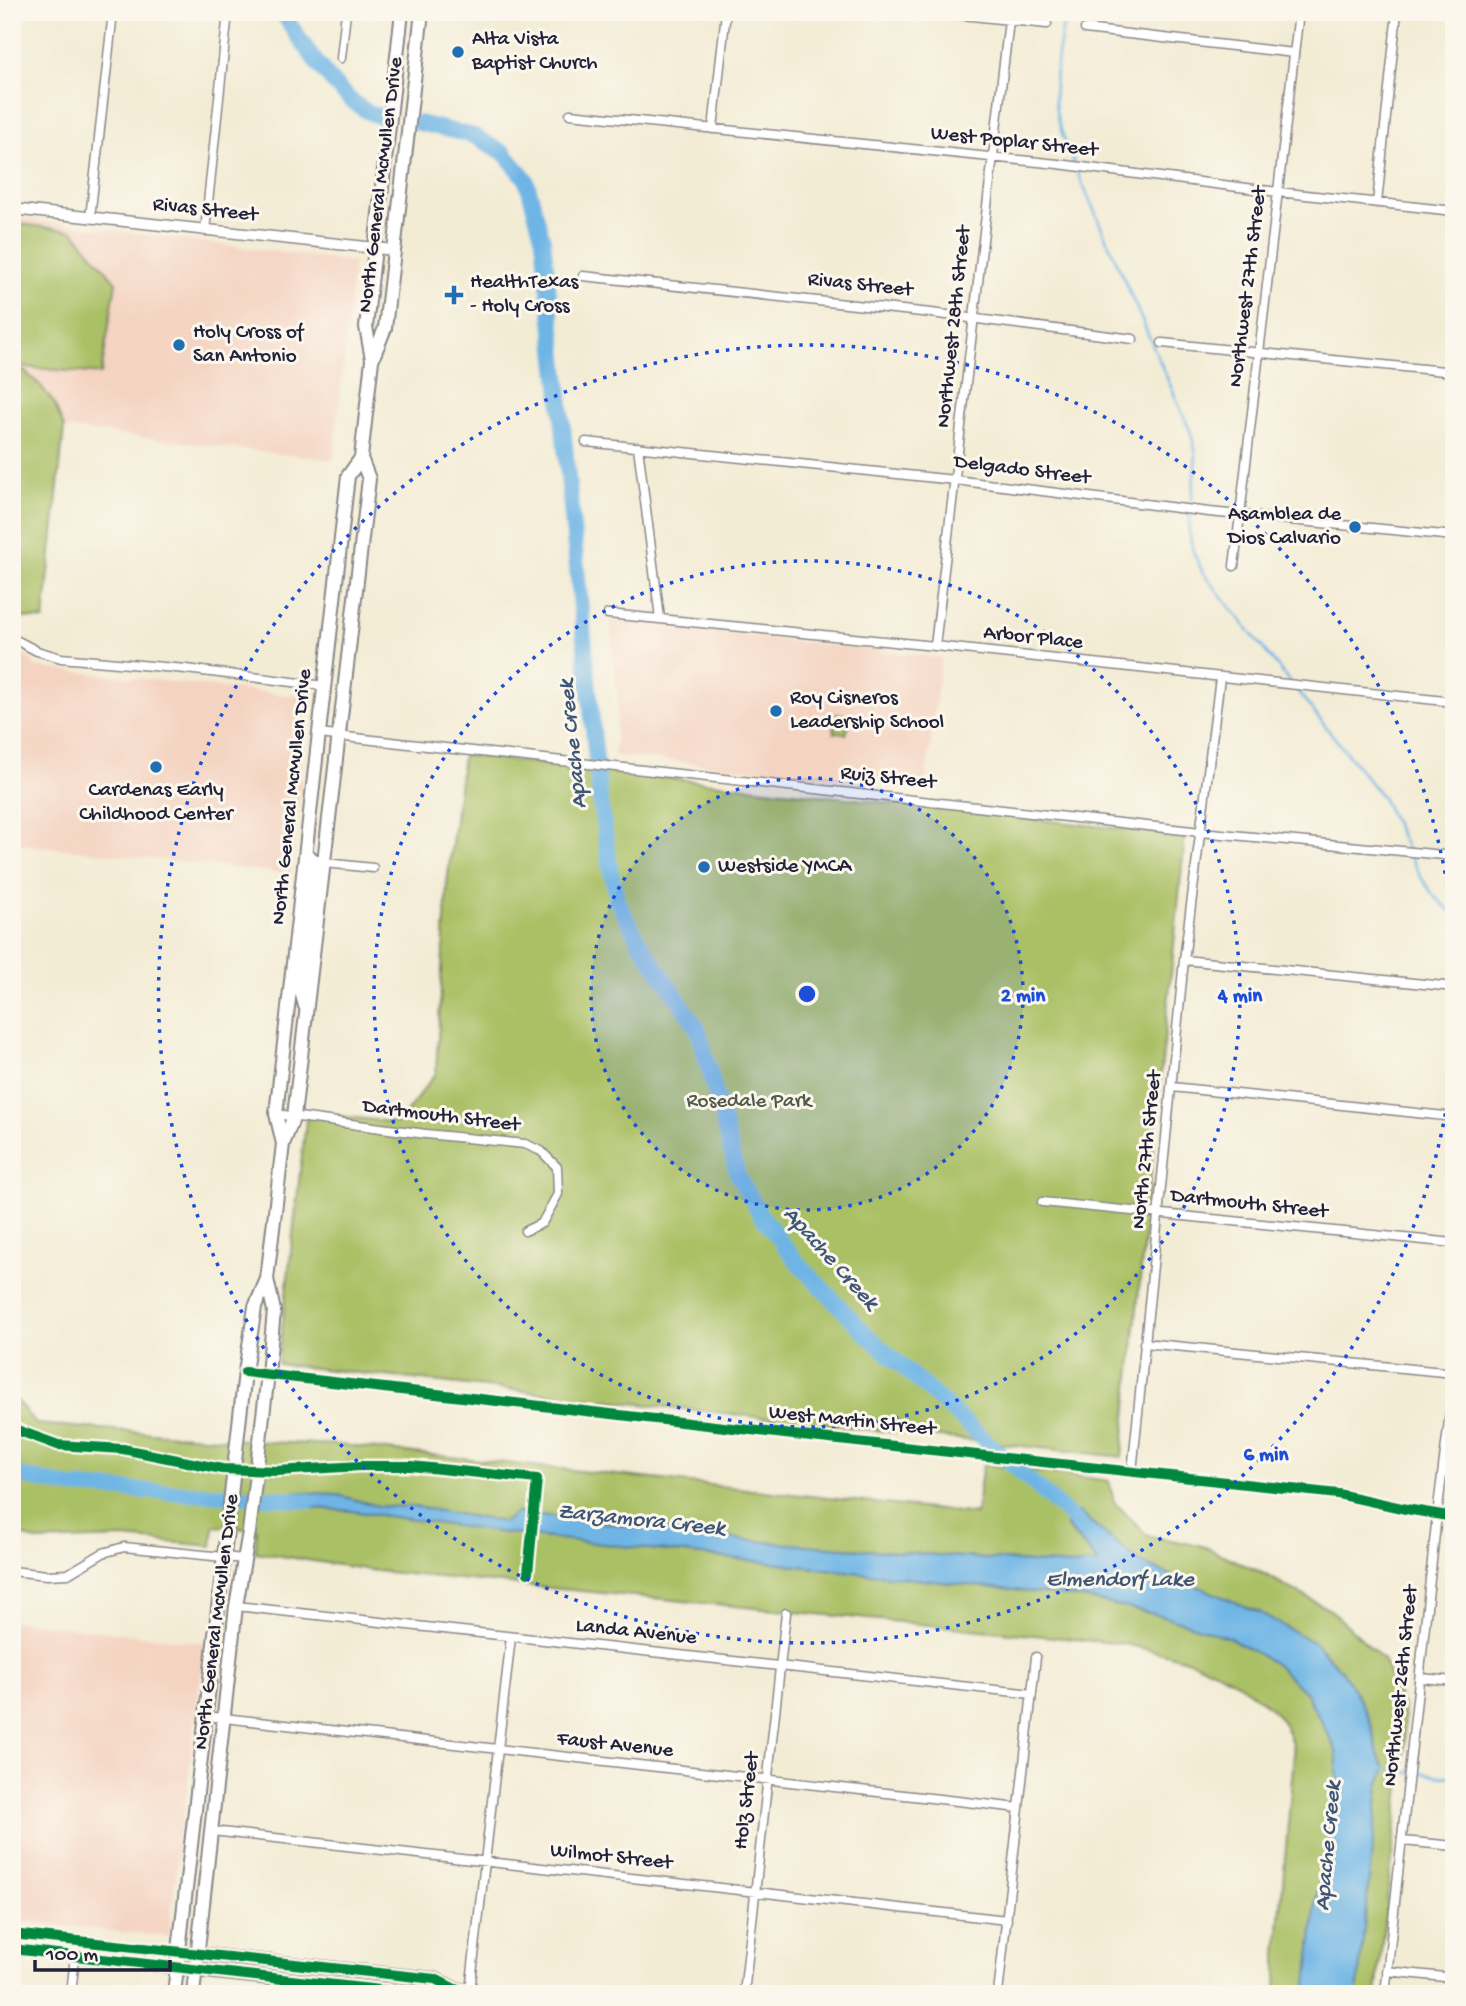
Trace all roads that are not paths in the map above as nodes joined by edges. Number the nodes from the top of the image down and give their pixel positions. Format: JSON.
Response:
{"nodes":[{"id":1,"x":113,"y":12,"type":"edge"},
{"id":2,"x":228,"y":12,"type":"edge"},
{"id":3,"x":345,"y":12,"type":"edge"},
{"id":4,"x":402,"y":12,"type":"edge"},
{"id":5,"x":422,"y":12,"type":"edge"},
{"id":6,"x":726,"y":12,"type":"edge"},
{"id":7,"x":934,"y":12,"type":"edge"},
{"id":8,"x":1299,"y":12,"type":"edge"},
{"id":9,"x":1397,"y":12,"type":"edge"},
{"id":10,"x":1009,"y":16,"type":"edge"},
{"id":11,"x":1047,"y":24,"type":"dead end"},
{"id":12,"x":1085,"y":29,"type":"dead end"},
{"id":13,"x":1294,"y":53,"type":"junction"},
{"id":14,"x":341,"y":58,"type":"dead end"},
{"id":15,"x":570,"y":114,"type":"dead end"},
{"id":16,"x":713,"y":129,"type":"junction"},
{"id":17,"x":992,"y":158,"type":"junction"},
{"id":18,"x":1278,"y":192,"type":"junction"},
{"id":19,"x":1377,"y":203,"type":"junction"},
{"id":20,"x":12,"y":209,"type":"edge"},
{"id":21,"x":1454,"y":211,"type":"edge"},
{"id":22,"x":90,"y":218,"type":"junction"},
{"id":23,"x":205,"y":231,"type":"junction"},
{"id":24,"x":375,"y":248,"type":"junction"},
{"id":25,"x":394,"y":250,"type":"junction"},
{"id":26,"x":583,"y":276,"type":"dead end"},
{"id":27,"x":975,"y":318,"type":"junction"},
{"id":28,"x":1133,"y":339,"type":"dead end"},
{"id":29,"x":1162,"y":343,"type":"dead end"},
{"id":30,"x":1259,"y":353,"type":"junction"},
{"id":31,"x":372,"y":360,"type":"junction"},
{"id":32,"x":1454,"y":372,"type":"edge"},
{"id":33,"x":586,"y":442,"type":"dead end"},
{"id":34,"x":638,"y":447,"type":"junction"},
{"id":35,"x":361,"y":458,"type":"junction"},
{"id":36,"x":955,"y":480,"type":"junction"},
{"id":37,"x":1240,"y":515,"type":"junction"},
{"id":38,"x":1454,"y":536,"type":"edge"},
{"id":39,"x":1234,"y":566,"type":"dead end"},
{"id":40,"x":608,"y":614,"type":"dead end"},
{"id":41,"x":660,"y":618,"type":"junction"},
{"id":42,"x":12,"y":638,"type":"edge"},
{"id":43,"x":935,"y":646,"type":"junction"},
{"id":44,"x":1220,"y":678,"type":"junction"},
{"id":45,"x":325,"y":686,"type":"junction"},
{"id":46,"x":1454,"y":702,"type":"edge"},
{"id":47,"x":319,"y":734,"type":"junction"},
{"id":48,"x":339,"y":736,"type":"junction"},
{"id":49,"x":1201,"y":832,"type":"junction"},
{"id":50,"x":306,"y":853,"type":"junction"},
{"id":51,"x":1454,"y":856,"type":"edge"},
{"id":52,"x":325,"y":863,"type":"junction"},
{"id":53,"x":373,"y":868,"type":"dead end"},
{"id":54,"x":1184,"y":960,"type":"junction"},
{"id":55,"x":1454,"y":987,"type":"edge"},
{"id":56,"x":307,"y":1017,"type":"junction"},
{"id":57,"x":1172,"y":1087,"type":"junction"},
{"id":58,"x":276,"y":1114,"type":"junction"},
{"id":59,"x":294,"y":1116,"type":"junction"},
{"id":60,"x":1454,"y":1117,"type":"edge"},
{"id":61,"x":283,"y":1144,"type":"junction"},
{"id":62,"x":1042,"y":1202,"type":"dead end"},
{"id":63,"x":1159,"y":1214,"type":"junction"},
{"id":64,"x":525,"y":1231,"type":"dead end"},
{"id":65,"x":1454,"y":1243,"type":"edge"},
{"id":66,"x":267,"y":1279,"type":"junction"},
{"id":67,"x":1144,"y":1343,"type":"junction"},
{"id":68,"x":245,"y":1372,"type":"junction"},
{"id":69,"x":1454,"y":1373,"type":"edge"},
{"id":70,"x":268,"y":1374,"type":"junction"},
{"id":71,"x":1454,"y":1381,"type":"edge"},
{"id":72,"x":1132,"y":1472,"type":"junction"},
{"id":73,"x":1437,"y":1515,"type":"junction"},
{"id":74,"x":1454,"y":1517,"type":"edge"},
{"id":75,"x":223,"y":1557,"type":"junction"},
{"id":76,"x":243,"y":1559,"type":"junction"},
{"id":77,"x":12,"y":1571,"type":"edge"},
{"id":78,"x":236,"y":1606,"type":"junction"},
{"id":79,"x":786,"y":1613,"type":"dead end"},
{"id":80,"x":511,"y":1637,"type":"junction"},
{"id":81,"x":1036,"y":1657,"type":"dead end"},
{"id":82,"x":782,"y":1667,"type":"junction"},
{"id":83,"x":1420,"y":1678,"type":"junction"},
{"id":84,"x":1454,"y":1681,"type":"edge"},
{"id":85,"x":1032,"y":1694,"type":"junction"},
{"id":86,"x":206,"y":1716,"type":"junction"},
{"id":87,"x":224,"y":1718,"type":"junction"},
{"id":88,"x":498,"y":1751,"type":"junction"},
{"id":89,"x":768,"y":1781,"type":"junction"},
{"id":90,"x":1020,"y":1808,"type":"junction"},
{"id":91,"x":212,"y":1831,"type":"junction"},
{"id":92,"x":1403,"y":1841,"type":"junction"},
{"id":93,"x":1454,"y":1846,"type":"edge"},
{"id":94,"x":484,"y":1862,"type":"junction"},
{"id":95,"x":755,"y":1891,"type":"junction"},
{"id":96,"x":1007,"y":1920,"type":"junction"},
{"id":97,"x":12,"y":1934,"type":"edge"},
{"id":98,"x":12,"y":1950,"type":"edge"},
{"id":99,"x":179,"y":1952,"type":"junction"},
{"id":100,"x":198,"y":1954,"type":"junction"},
{"id":101,"x":75,"y":1956,"type":"junction"},
{"id":102,"x":177,"y":1968,"type":"junction"},
{"id":103,"x":196,"y":1970,"type":"junction"},
{"id":104,"x":1387,"y":1971,"type":"junction"},
{"id":105,"x":1454,"y":1978,"type":"edge"},
{"id":106,"x":435,"y":1979,"type":"junction"},
{"id":107,"x":455,"y":1989,"type":"junction"},
{"id":108,"x":470,"y":1991,"type":"junction"},
{"id":109,"x":71,"y":1994,"type":"edge"},
{"id":110,"x":174,"y":1994,"type":"edge"},
{"id":111,"x":193,"y":1994,"type":"edge"},
{"id":112,"x":416,"y":1994,"type":"edge"},
{"id":113,"x":434,"y":1994,"type":"edge"},
{"id":114,"x":440,"y":1994,"type":"edge"},
{"id":115,"x":497,"y":1994,"type":"edge"},
{"id":116,"x":744,"y":1994,"type":"edge"},
{"id":117,"x":998,"y":1994,"type":"edge"},
{"id":118,"x":1385,"y":1994,"type":"edge"}],
"edges":[{"from":1,"to":22,"type":"street"},
{"from":2,"to":23,"type":"street"},
{"from":3,"to":14,"type":"street"},
{"from":4,"to":24,"type":"main road","name":"North General McMullen Drive"},
{"from":5,"to":25,"type":"main road","name":"North General McMullen Drive"},
{"from":6,"to":16,"type":"street"},
{"from":7,"to":10,"type":"street"},
{"from":8,"to":13,"type":"street","name":"Northwest 27th Street"},
{"from":9,"to":19,"type":"street"},
{"from":10,"to":11,"type":"street"},
{"from":10,"to":17,"type":"street","name":"Northwest 28th Street"},
{"from":12,"to":13,"type":"street"},
{"from":13,"to":18,"type":"street","name":"Northwest 27th Street"},
{"from":15,"to":16,"type":"street","name":"West Poplar Street"},
{"from":16,"to":17,"type":"street","name":"West Poplar Street"},
{"from":17,"to":18,"type":"street","name":"West Poplar Street"},
{"from":17,"to":27,"type":"street","name":"Northwest 28th Street"},
{"from":18,"to":19,"type":"street","name":"West Poplar Street"},
{"from":18,"to":30,"type":"street","name":"Northwest 27th Street"},
{"from":19,"to":21,"type":"street","name":"West Poplar Street"},
{"from":20,"to":22,"type":"street","name":"Rivas Street"},
{"from":22,"to":23,"type":"street","name":"Rivas Street"},
{"from":23,"to":24,"type":"street","name":"Rivas Street"},
{"from":24,"to":25,"type":"street","name":"Rivas Street"},
{"from":24,"to":31,"type":"main road","name":"North General McMullen Drive"},
{"from":25,"to":31,"type":"main road","name":"North General McMullen Drive"},
{"from":26,"to":27,"type":"street","name":"Rivas Street"},
{"from":27,"to":28,"type":"street","name":"Rivas Street"},
{"from":27,"to":36,"type":"street","name":"Northwest 28th Street"},
{"from":29,"to":30,"type":"street"},
{"from":30,"to":32,"type":"street"},
{"from":30,"to":37,"type":"street","name":"Northwest 27th Street"},
{"from":31,"to":35,"type":"main road","name":"North General McMullen Drive"},
{"from":33,"to":34,"type":"street","name":"Delgado Street"},
{"from":34,"to":36,"type":"street","name":"Delgado Street"},
{"from":34,"to":41,"type":"street"},
{"from":35,"to":45,"type":"main road","name":"North General McMullen Drive"},
{"from":35,"to":48,"type":"main road","name":"North General McMullen Drive"},
{"from":36,"to":37,"type":"street","name":"Delgado Street"},
{"from":36,"to":43,"type":"street","name":"Northwest 28th Street"},
{"from":37,"to":38,"type":"street","name":"Delgado Street"},
{"from":37,"to":39,"type":"street","name":"Northwest 27th Street"},
{"from":40,"to":41,"type":"street","name":"Arbor Place"},
{"from":41,"to":43,"type":"street","name":"Arbor Place"},
{"from":42,"to":45,"type":"street"},
{"from":43,"to":44,"type":"street","name":"Arbor Place"},
{"from":44,"to":46,"type":"street","name":"Arbor Place"},
{"from":44,"to":49,"type":"street"},
{"from":45,"to":47,"type":"main road","name":"North General McMullen Drive"},
{"from":47,"to":48,"type":"street","name":"Ruiz Street"},
{"from":47,"to":50,"type":"main road","name":"North General McMullen Drive"},
{"from":48,"to":49,"type":"street","name":"Ruiz Street"},
{"from":48,"to":52,"type":"main road","name":"North General McMullen Drive"},
{"from":49,"to":51,"type":"street","name":"Ruiz Street"},
{"from":49,"to":54,"type":"street","name":"North 27th Street"},
{"from":50,"to":56,"type":"main road"},
{"from":50,"to":58,"type":"main road","name":"North General McMullen Drive"},
{"from":52,"to":53,"type":"street"},
{"from":52,"to":56,"type":"main road","name":"North General McMullen Drive"},
{"from":54,"to":55,"type":"street"},
{"from":54,"to":57,"type":"street","name":"North 27th Street"},
{"from":56,"to":59,"type":"main road","name":"North General McMullen Drive"},
{"from":57,"to":60,"type":"street"},
{"from":57,"to":63,"type":"street","name":"North 27th Street"},
{"from":58,"to":59,"type":"street","name":"Dartmouth Street"},
{"from":58,"to":61,"type":"main road","name":"North General McMullen Drive"},
{"from":59,"to":61,"type":"main road","name":"North General McMullen Drive"},
{"from":59,"to":64,"type":"street","name":"Dartmouth Street"},
{"from":61,"to":66,"type":"main road","name":"North General McMullen Drive"},
{"from":62,"to":63,"type":"street","name":"Dartmouth Street"},
{"from":63,"to":65,"type":"street","name":"Dartmouth Street"},
{"from":63,"to":67,"type":"street","name":"North 27th Street"},
{"from":66,"to":68,"type":"main road","name":"North General McMullen Drive"},
{"from":66,"to":70,"type":"main road","name":"North General McMullen Drive"},
{"from":67,"to":69,"type":"street"},
{"from":67,"to":72,"type":"street","name":"North 27th Street"},
{"from":68,"to":70,"type":"street","name":"West Martin Street"},
{"from":68,"to":75,"type":"main road","name":"North General McMullen Drive"},
{"from":70,"to":72,"type":"street","name":"West Martin Street"},
{"from":70,"to":76,"type":"main road","name":"North General McMullen Drive"},
{"from":71,"to":73,"type":"street","name":"Northwest 26th Street"},
{"from":72,"to":73,"type":"street","name":"West Martin Street"},
{"from":73,"to":74,"type":"street","name":"West Martin Street"},
{"from":73,"to":83,"type":"street","name":"Northwest 26th Street"},
{"from":75,"to":76,"type":"street"},
{"from":75,"to":77,"type":"street"},
{"from":75,"to":86,"type":"main road","name":"North General McMullen Drive"},
{"from":76,"to":78,"type":"main road","name":"North General McMullen Drive"},
{"from":78,"to":80,"type":"street","name":"Landa Avenue"},
{"from":78,"to":87,"type":"main road","name":"North General McMullen Drive"},
{"from":79,"to":82,"type":"street","name":"Holz Street"},
{"from":80,"to":82,"type":"street","name":"Landa Avenue"},
{"from":80,"to":88,"type":"street"},
{"from":81,"to":85,"type":"street"},
{"from":82,"to":85,"type":"street","name":"Landa Avenue"},
{"from":82,"to":89,"type":"street","name":"Holz Street"},
{"from":83,"to":84,"type":"street"},
{"from":83,"to":92,"type":"street","name":"Northwest 26th Street"},
{"from":85,"to":90,"type":"street"},
{"from":86,"to":87,"type":"street","name":"Faust Avenue"},
{"from":86,"to":99,"type":"main road","name":"North General McMullen Drive"},
{"from":87,"to":88,"type":"street","name":"Faust Avenue"},
{"from":87,"to":91,"type":"main road","name":"North General McMullen Drive"},
{"from":88,"to":89,"type":"street","name":"Faust Avenue"},
{"from":88,"to":94,"type":"street"},
{"from":89,"to":90,"type":"street","name":"Faust Avenue"},
{"from":89,"to":95,"type":"street","name":"Holz Street"},
{"from":90,"to":96,"type":"street"},
{"from":91,"to":94,"type":"street","name":"Wilmot Street"},
{"from":91,"to":100,"type":"main road","name":"North General McMullen Drive"},
{"from":92,"to":93,"type":"street"},
{"from":92,"to":104,"type":"street","name":"Northwest 26th Street"},
{"from":94,"to":95,"type":"street","name":"Wilmot Street"},
{"from":94,"to":108,"type":"street"},
{"from":95,"to":96,"type":"street","name":"Wilmot Street"},
{"from":95,"to":116,"type":"street","name":"Holz Street"},
{"from":96,"to":117,"type":"street"},
{"from":97,"to":99,"type":"main road"},
{"from":98,"to":101,"type":"main road"},
{"from":99,"to":100,"type":"main road"},
{"from":99,"to":102,"type":"main road","name":"North General McMullen Drive"},
{"from":100,"to":103,"type":"main road","name":"North General McMullen Drive"},
{"from":100,"to":106,"type":"main road"},
{"from":101,"to":102,"type":"main road"},
{"from":101,"to":109,"type":"street"},
{"from":102,"to":103,"type":"main road"},
{"from":102,"to":110,"type":"main road","name":"North General McMullen Drive"},
{"from":103,"to":111,"type":"main road","name":"North General McMullen Drive"},
{"from":103,"to":112,"type":"main road"},
{"from":104,"to":105,"type":"street"},
{"from":104,"to":118,"type":"street","name":"Northwest 26th Street"},
{"from":106,"to":107,"type":"main road"},
{"from":106,"to":113,"type":"street"},
{"from":107,"to":108,"type":"main road"},
{"from":107,"to":114,"type":"main road"},
{"from":108,"to":115,"type":"main road"}]}
